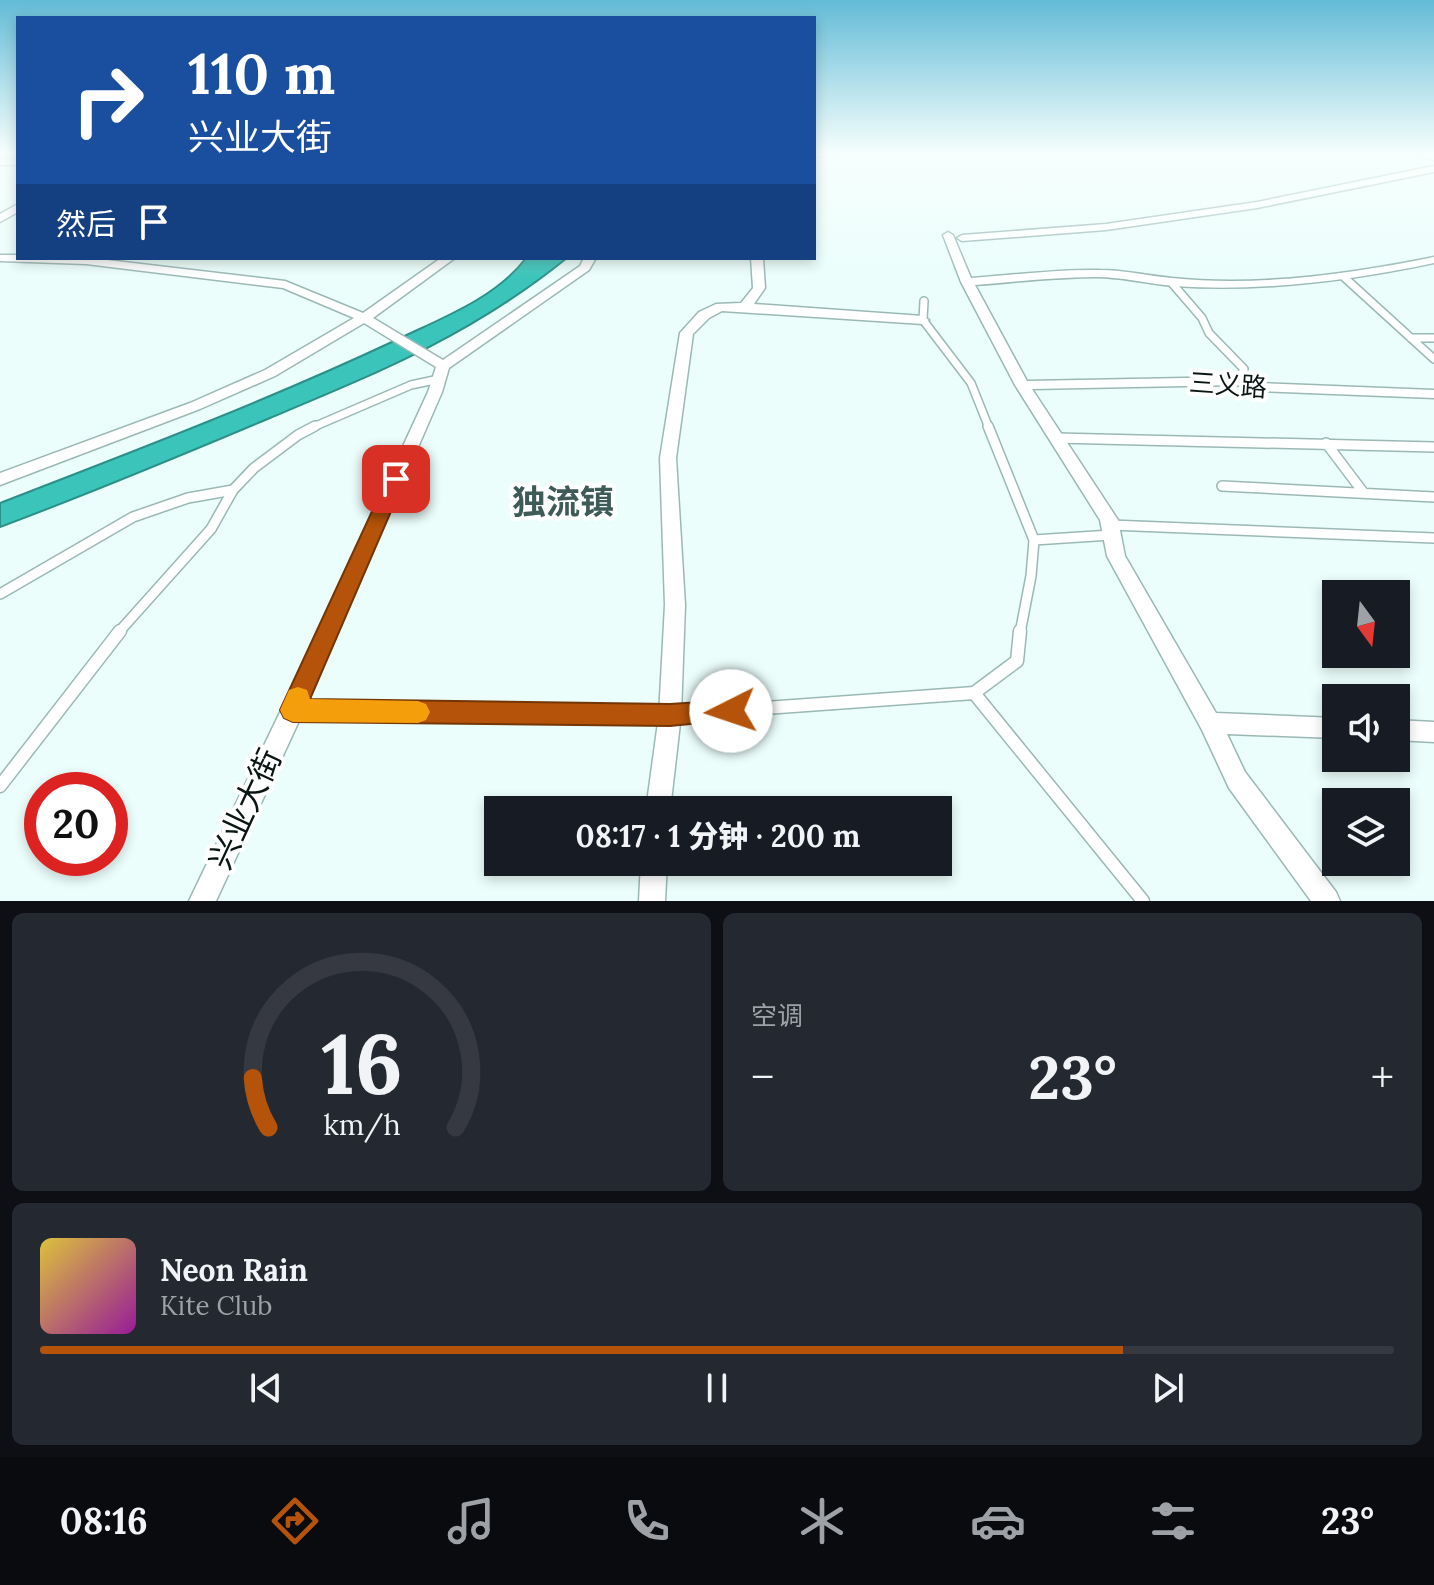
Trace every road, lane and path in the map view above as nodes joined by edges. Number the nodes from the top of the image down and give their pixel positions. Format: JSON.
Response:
{"nodes":[{"id":1,"x":1306,"y":195,"type":"edge"},
{"id":2,"x":57,"y":260,"type":"edge"},
{"id":3,"x":446,"y":260,"type":"edge"},
{"id":4,"x":589,"y":260,"type":"edge"},
{"id":5,"x":757,"y":260,"type":"edge"},
{"id":6,"x":1434,"y":260,"type":"edge"},
{"id":7,"x":1345,"y":278,"type":"junction"},
{"id":8,"x":967,"y":282,"type":"junction"},
{"id":9,"x":1171,"y":282,"type":"junction"},
{"id":10,"x":924,"y":301,"type":"dead end"},
{"id":11,"x":745,"y":307,"type":"junction"},
{"id":12,"x":364,"y":318,"type":"junction"},
{"id":13,"x":923,"y":320,"type":"junction"},
{"id":14,"x":1410,"y":338,"type":"junction"},
{"id":15,"x":1434,"y":338,"type":"edge"},
{"id":16,"x":1434,"y":359,"type":"edge"},
{"id":17,"x":441,"y":372,"type":"junction"},
{"id":18,"x":1238,"y":381,"type":"junction"},
{"id":19,"x":1022,"y":385,"type":"junction"},
{"id":20,"x":1434,"y":394,"type":"edge"},
{"id":21,"x":1057,"y":438,"type":"junction"},
{"id":22,"x":1326,"y":443,"type":"junction"},
{"id":23,"x":1434,"y":447,"type":"edge"},
{"id":24,"x":0,"y":479,"type":"edge"},
{"id":25,"x":1222,"y":486,"type":"dead end"},
{"id":26,"x":233,"y":490,"type":"junction"},
{"id":27,"x":1363,"y":492,"type":"junction"},
{"id":28,"x":1434,"y":497,"type":"edge"},
{"id":29,"x":1111,"y":530,"type":"junction"},
{"id":30,"x":1434,"y":538,"type":"edge"},
{"id":31,"x":1034,"y":540,"type":"junction"},
{"id":32,"x":0,"y":594,"type":"edge"},
{"id":33,"x":974,"y":693,"type":"junction"},
{"id":34,"x":293,"y":710,"type":"junction"},
{"id":35,"x":670,"y":715,"type":"junction"},
{"id":36,"x":1210,"y":723,"type":"junction"},
{"id":37,"x":1322,"y":727,"type":"edge"},
{"id":38,"x":1410,"y":731,"type":"edge"},
{"id":39,"x":1434,"y":732,"type":"edge"},
{"id":40,"x":0,"y":786,"type":"edge"},
{"id":41,"x":660,"y":796,"type":"edge"},
{"id":42,"x":653,"y":876,"type":"edge"},
{"id":43,"x":202,"y":901,"type":"edge"},
{"id":44,"x":652,"y":901,"type":"edge"},
{"id":45,"x":1143,"y":901,"type":"edge"},
{"id":46,"x":1327,"y":901,"type":"edge"}],
"edges":[{"from":1,"to":8,"type":"street"},
{"from":2,"to":12,"type":"street"},
{"from":3,"to":12,"type":"street"},
{"from":4,"to":17,"type":"street"},
{"from":5,"to":11,"type":"street"},
{"from":6,"to":7,"type":"street"},
{"from":7,"to":9,"type":"street"},
{"from":7,"to":14,"type":"lane"},
{"from":8,"to":9,"type":"street"},
{"from":8,"to":19,"type":"street"},
{"from":9,"to":18,"type":"lane"},
{"from":10,"to":13,"type":"lane"},
{"from":11,"to":13,"type":"street"},
{"from":11,"to":35,"type":"street"},
{"from":12,"to":17,"type":"street"},
{"from":12,"to":24,"type":"street"},
{"from":13,"to":31,"type":"lane"},
{"from":14,"to":15,"type":"lane"},
{"from":14,"to":16,"type":"lane"},
{"from":17,"to":26,"type":"lane"},
{"from":17,"to":34,"type":"street","name":"兴业大街"},
{"from":18,"to":19,"type":"street","name":"三义路"},
{"from":18,"to":20,"type":"street","name":"三义路"},
{"from":19,"to":21,"type":"street"},
{"from":21,"to":22,"type":"lane"},
{"from":21,"to":29,"type":"street"},
{"from":22,"to":23,"type":"lane"},
{"from":22,"to":27,"type":"lane"},
{"from":25,"to":27,"type":"lane"},
{"from":26,"to":32,"type":"lane"},
{"from":26,"to":40,"type":"lane"},
{"from":27,"to":28,"type":"lane"},
{"from":29,"to":30,"type":"lane"},
{"from":29,"to":31,"type":"lane"},
{"from":29,"to":36,"type":"street"},
{"from":31,"to":33,"type":"lane"},
{"from":33,"to":35,"type":"lane"},
{"from":33,"to":45,"type":"lane"},
{"from":34,"to":35,"type":"lane"},
{"from":34,"to":43,"type":"street","name":"兴业大街"},
{"from":35,"to":41,"type":"street"},
{"from":36,"to":37,"type":"street"},
{"from":36,"to":46,"type":"street"},
{"from":38,"to":39,"type":"street"},
{"from":42,"to":44,"type":"street"}]}
